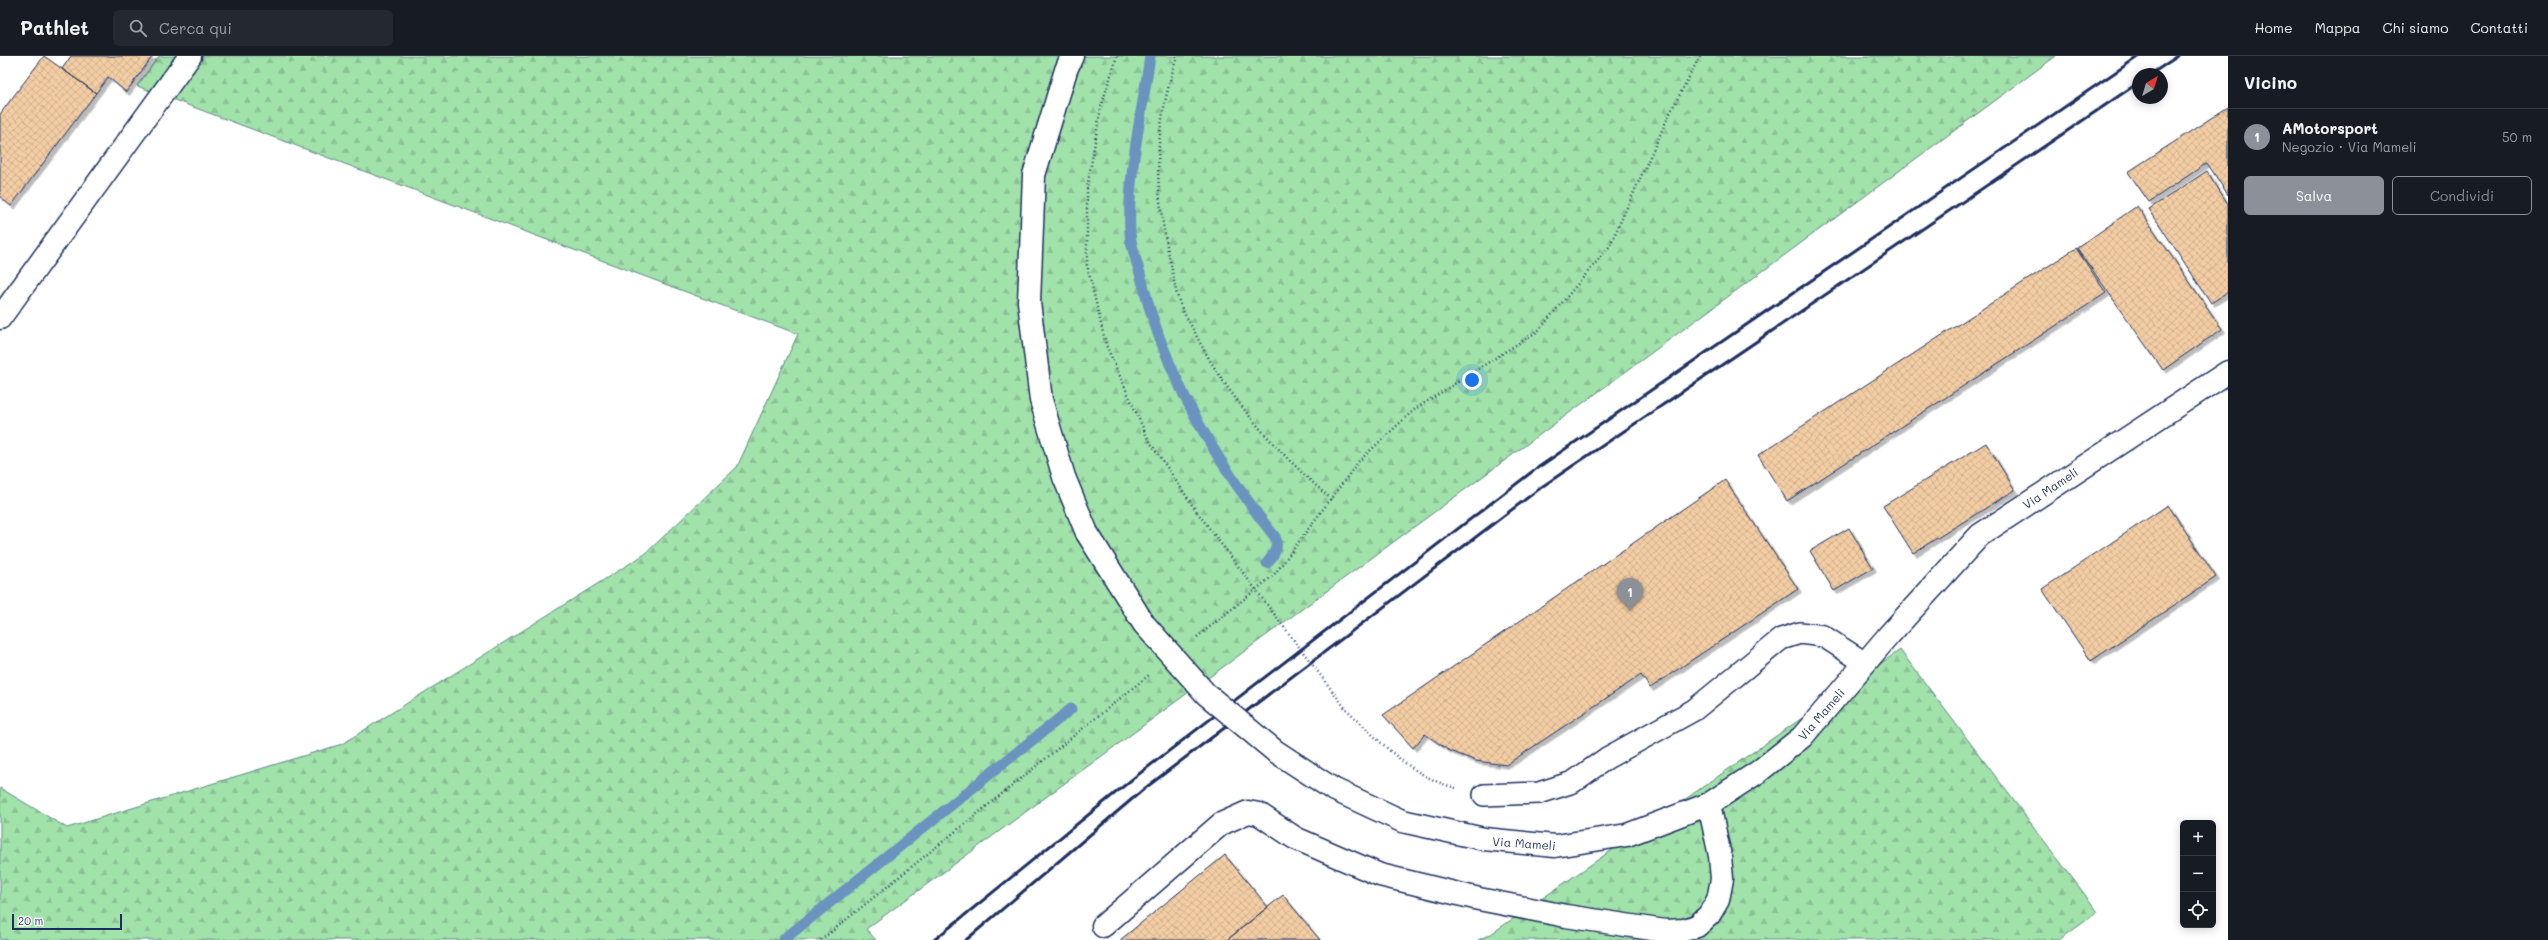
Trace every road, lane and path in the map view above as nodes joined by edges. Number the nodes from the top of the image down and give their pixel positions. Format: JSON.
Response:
{"nodes":[{"id":1,"x":190,"y":56,"type":"edge"},
{"id":2,"x":1072,"y":56,"type":"edge"},
{"id":3,"x":1117,"y":56,"type":"edge"},
{"id":4,"x":1177,"y":56,"type":"edge"},
{"id":5,"x":1700,"y":56,"type":"edge"},
{"id":6,"x":0,"y":318,"type":"edge"},
{"id":7,"x":2228,"y":372,"type":"edge"},
{"id":8,"x":1331,"y":499,"type":"junction"},
{"id":9,"x":1193,"y":640,"type":"dead end"},
{"id":10,"x":1865,"y":663,"type":"junction"},
{"id":11,"x":1156,"y":670,"type":"dead end"},
{"id":12,"x":1484,"y":795,"type":"joint"},
{"id":13,"x":1709,"y":804,"type":"junction"},
{"id":14,"x":1103,"y":926,"type":"dead end"},
{"id":15,"x":821,"y":940,"type":"edge"}],
"edges":[{"from":1,"to":6,"type":"main road"},
{"from":2,"to":13,"type":"main road","name":"Via Mameli","bridge":true},
{"from":3,"to":12,"type":"path","bridge":true},
{"from":4,"to":8,"type":"path"},
{"from":5,"to":8,"type":"path"},
{"from":7,"to":10,"type":"main road","name":"Via Mameli"},
{"from":8,"to":9,"type":"path"},
{"from":10,"to":12,"type":"lane"},
{"from":10,"to":13,"type":"main road","name":"Via Mameli"},
{"from":11,"to":15,"type":"path"},
{"from":13,"to":14,"type":"main road"}]}
